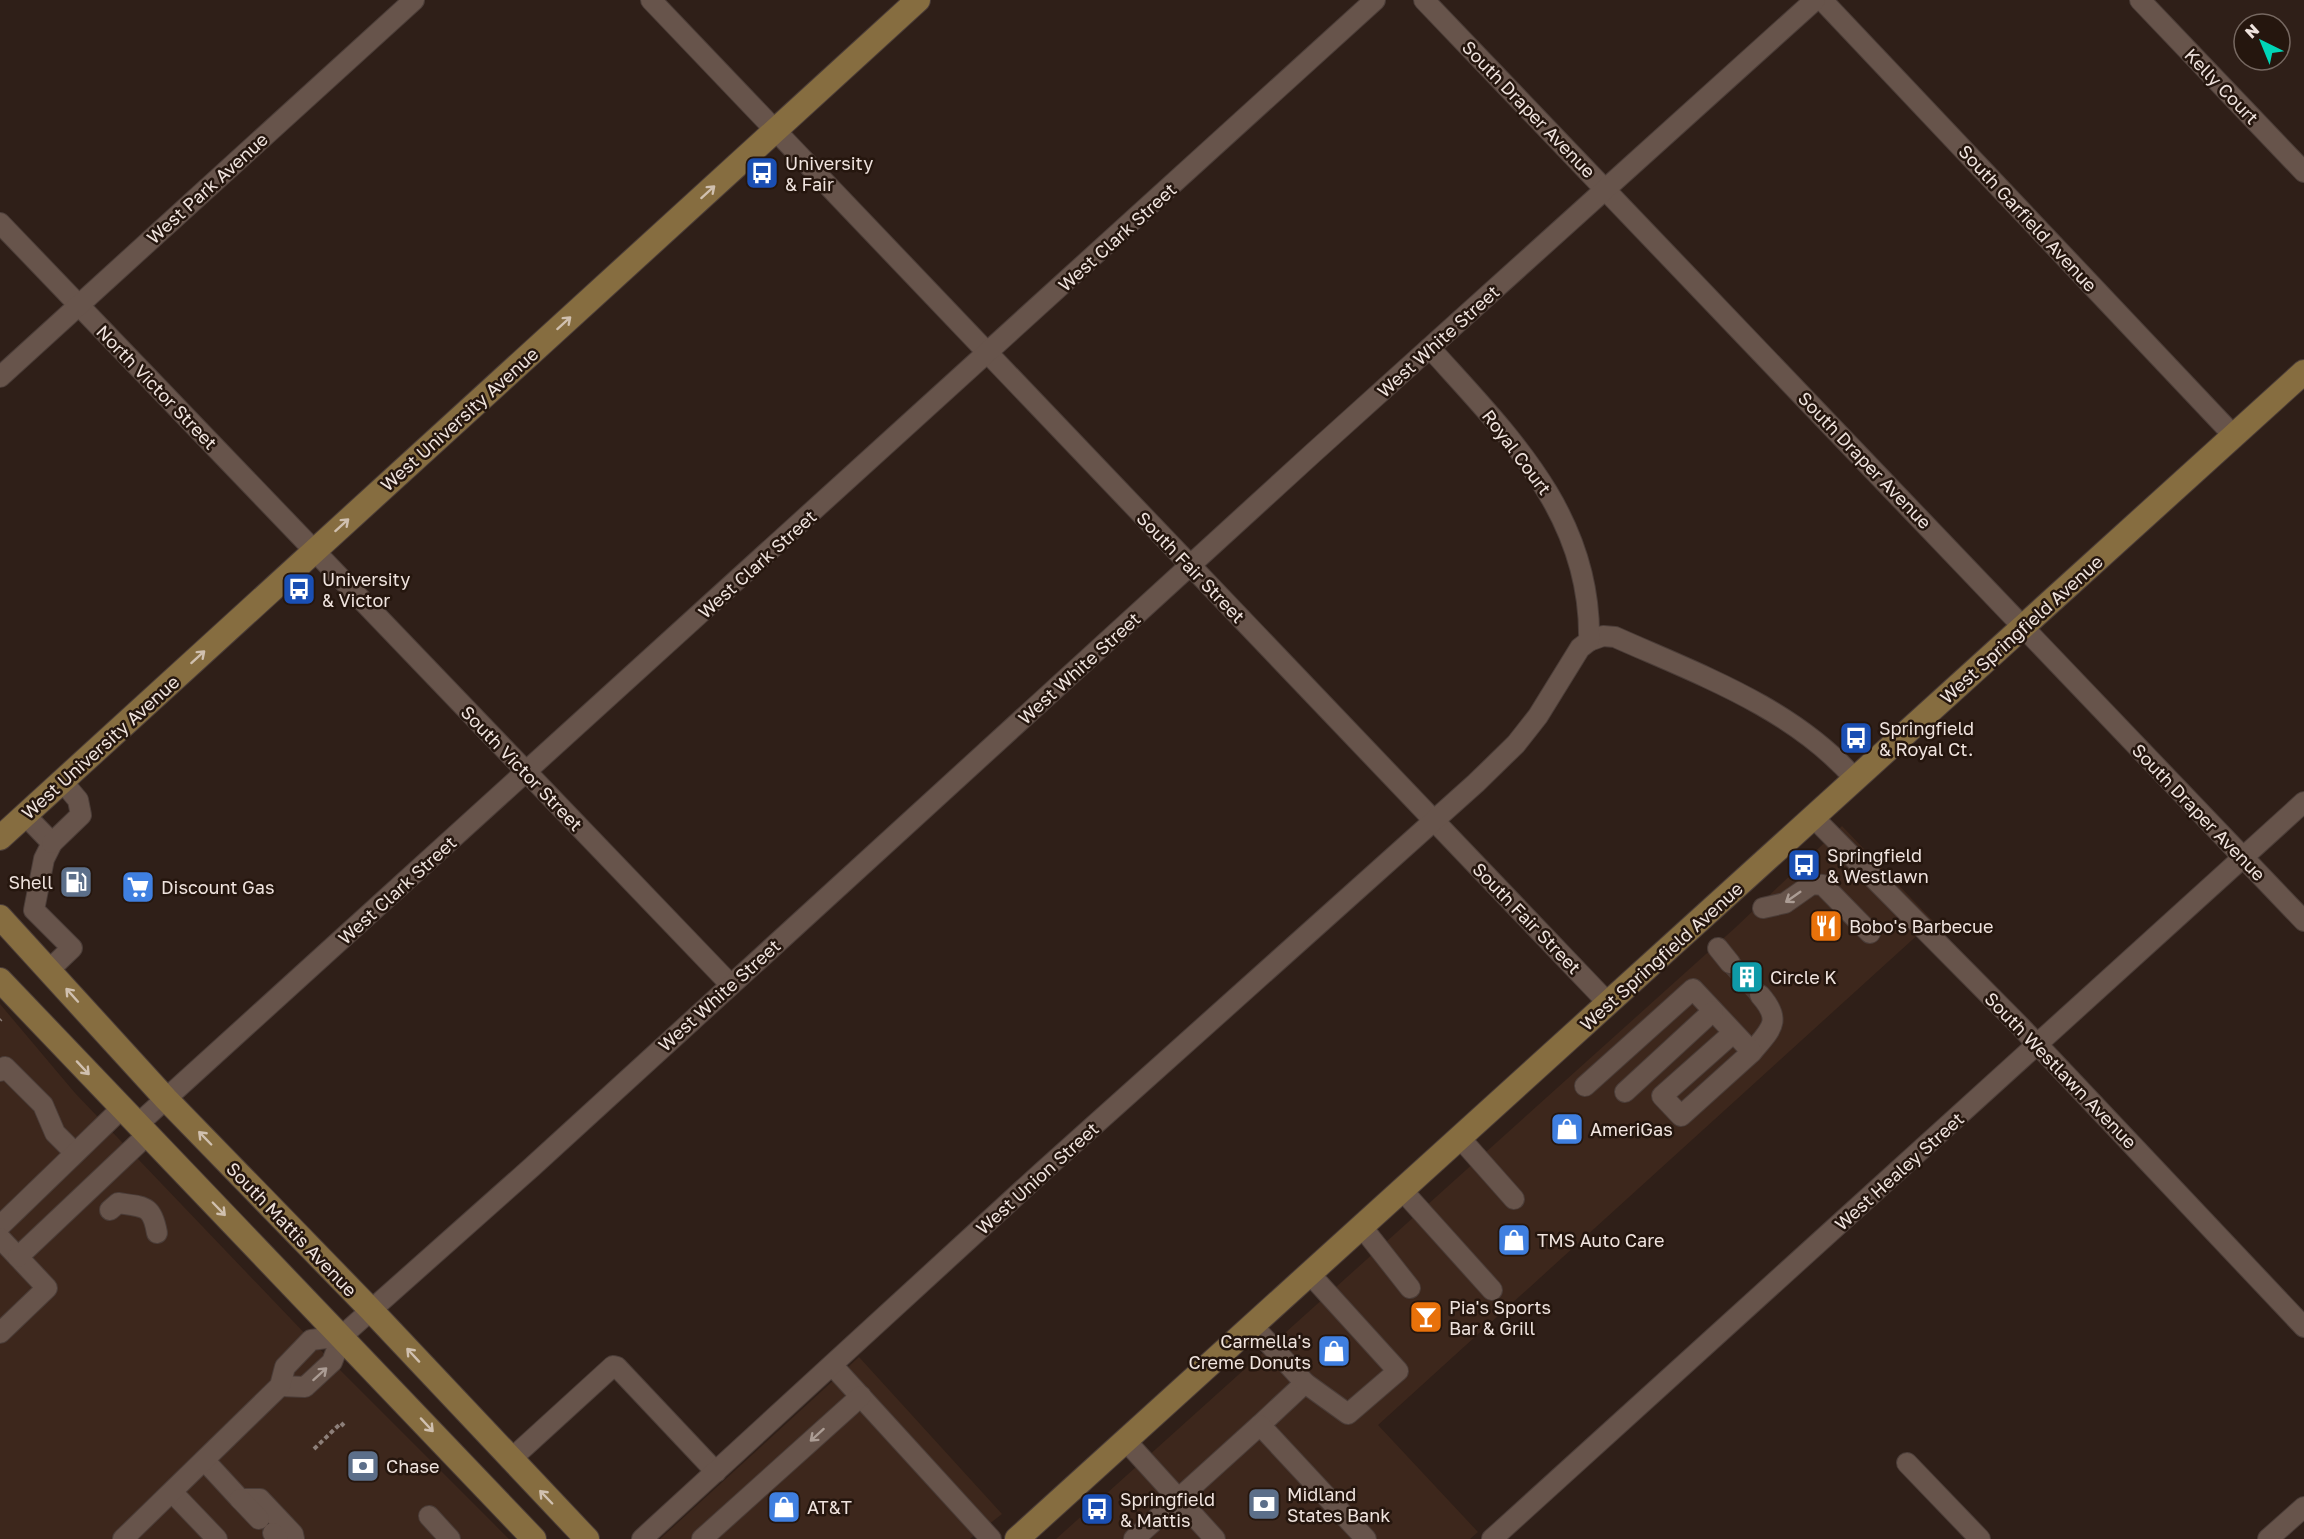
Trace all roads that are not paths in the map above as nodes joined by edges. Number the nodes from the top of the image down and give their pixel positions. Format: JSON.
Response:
{"nodes":[{"id":1,"x":414,"y":0,"type":"edge"},
{"id":2,"x":651,"y":0,"type":"edge"},
{"id":3,"x":918,"y":0,"type":"edge"},
{"id":4,"x":1375,"y":0,"type":"edge"},
{"id":5,"x":1424,"y":0,"type":"edge"},
{"id":6,"x":1815,"y":0,"type":"edge"},
{"id":7,"x":1822,"y":0,"type":"edge"},
{"id":8,"x":2140,"y":0,"type":"edge"},
{"id":9,"x":776,"y":130,"type":"junction"},
{"id":10,"x":2304,"y":172,"type":"edge"},
{"id":11,"x":1606,"y":190,"type":"junction"},
{"id":12,"x":0,"y":223,"type":"edge"},
{"id":13,"x":79,"y":305,"type":"junction"},
{"id":14,"x":1430,"y":348,"type":"junction"},
{"id":15,"x":988,"y":354,"type":"junction"},
{"id":16,"x":2304,"y":372,"type":"edge"},
{"id":17,"x":0,"y":377,"type":"edge"},
{"id":18,"x":2234,"y":436,"type":"junction"},
{"id":19,"x":315,"y":551,"type":"junction"},
{"id":20,"x":1191,"y":567,"type":"junction"},
{"id":21,"x":2024,"y":626,"type":"junction"},
{"id":22,"x":1589,"y":641,"type":"junction"},
{"id":23,"x":526,"y":772,"type":"junction"},
{"id":24,"x":1856,"y":779,"type":"junction"},
{"id":25,"x":62,"y":781,"type":"junction"},
{"id":26,"x":2304,"y":802,"type":"edge"},
{"id":27,"x":25,"y":815,"type":"junction"},
{"id":28,"x":1814,"y":818,"type":"junction"},
{"id":29,"x":1434,"y":820,"type":"junction"},
{"id":30,"x":0,"y":838,"type":"edge"},
{"id":31,"x":52,"y":843,"type":"junction"},
{"id":32,"x":2243,"y":858,"type":"junction"},
{"id":33,"x":1763,"y":908,"type":"dead end"},
{"id":34,"x":0,"y":917,"type":"edge"},
{"id":35,"x":2304,"y":921,"type":"edge"},
{"id":36,"x":49,"y":925,"type":"junction"},
{"id":37,"x":1870,"y":933,"type":"dead end"},
{"id":38,"x":27,"y":947,"type":"junction"},
{"id":39,"x":49,"y":969,"type":"junction"},
{"id":40,"x":0,"y":980,"type":"edge"},
{"id":41,"x":730,"y":984,"type":"junction"},
{"id":42,"x":1760,"y":995,"type":"tunnel mouth"},
{"id":43,"x":1608,"y":1004,"type":"junction"},
{"id":44,"x":1713,"y":1011,"type":"junction"},
{"id":45,"x":1733,"y":1033,"type":"junction"},
{"id":46,"x":2037,"y":1045,"type":"junction"},
{"id":47,"x":1752,"y":1052,"type":"junction"},
{"id":48,"x":0,"y":1071,"type":"edge"},
{"id":49,"x":1585,"y":1086,"type":"dead end"},
{"id":50,"x":1625,"y":1092,"type":"dead end"},
{"id":51,"x":166,"y":1099,"type":"junction"},
{"id":52,"x":135,"y":1123,"type":"junction"},
{"id":53,"x":1460,"y":1138,"type":"junction"},
{"id":54,"x":75,"y":1153,"type":"junction"},
{"id":55,"x":1402,"y":1190,"type":"junction"},
{"id":56,"x":1514,"y":1198,"type":"dead end"},
{"id":57,"x":110,"y":1210,"type":"dead end"},
{"id":58,"x":0,"y":1226,"type":"edge"},
{"id":59,"x":1362,"y":1227,"type":"junction"},
{"id":60,"x":157,"y":1233,"type":"dead end"},
{"id":61,"x":0,"y":1238,"type":"edge"},
{"id":62,"x":18,"y":1257,"type":"junction"},
{"id":63,"x":1310,"y":1274,"type":"junction"},
{"id":64,"x":1410,"y":1288,"type":"dead end"},
{"id":65,"x":1492,"y":1290,"type":"dead end"},
{"id":66,"x":371,"y":1310,"type":"junction"},
{"id":67,"x":1253,"y":1326,"type":"junction"},
{"id":68,"x":2304,"y":1327,"type":"edge"},
{"id":69,"x":0,"y":1333,"type":"edge"},
{"id":70,"x":342,"y":1336,"type":"junction"},
{"id":71,"x":832,"y":1365,"type":"junction"},
{"id":72,"x":1305,"y":1383,"type":"junction"},
{"id":73,"x":280,"y":1386,"type":"junction"},
{"id":74,"x":861,"y":1396,"type":"junction"},
{"id":75,"x":1260,"y":1425,"type":"junction"},
{"id":76,"x":1126,"y":1441,"type":"junction"},
{"id":77,"x":510,"y":1460,"type":"junction"},
{"id":78,"x":205,"y":1461,"type":"junction"},
{"id":79,"x":1907,"y":1463,"type":"dead end"},
{"id":80,"x":716,"y":1472,"type":"junction"},
{"id":81,"x":172,"y":1493,"type":"junction"},
{"id":82,"x":240,"y":1499,"type":"junction"},
{"id":83,"x":1178,"y":1499,"type":"junction"},
{"id":84,"x":2304,"y":1507,"type":"edge"},
{"id":85,"x":429,"y":1516,"type":"dead end"},
{"id":86,"x":259,"y":1519,"type":"dead end"},
{"id":87,"x":123,"y":1539,"type":"edge"},
{"id":88,"x":217,"y":1539,"type":"edge"},
{"id":89,"x":294,"y":1539,"type":"edge"},
{"id":90,"x":450,"y":1539,"type":"edge"},
{"id":91,"x":534,"y":1539,"type":"edge"},
{"id":92,"x":587,"y":1539,"type":"edge"},
{"id":93,"x":642,"y":1539,"type":"edge"},
{"id":94,"x":702,"y":1539,"type":"edge"},
{"id":95,"x":992,"y":1539,"type":"edge"},
{"id":96,"x":1017,"y":1539,"type":"edge"},
{"id":97,"x":1134,"y":1539,"type":"edge"},
{"id":98,"x":1215,"y":1539,"type":"edge"},
{"id":99,"x":1366,"y":1539,"type":"edge"},
{"id":100,"x":1492,"y":1539,"type":"edge"},
{"id":101,"x":1980,"y":1539,"type":"edge"},
{"id":102,"x":2268,"y":1539,"type":"edge"}],
"edges":[{"from":1,"to":13,"type":"street","name":"West Park Avenue"},
{"from":2,"to":9,"type":"street","name":"South Fair Street"},
{"from":3,"to":9,"type":"main road","name":"West University Avenue"},
{"from":4,"to":15,"type":"street","name":"West Clark Street"},
{"from":5,"to":11,"type":"street","name":"South Draper Avenue"},
{"from":6,"to":11,"type":"street","name":"West White Street"},
{"from":7,"to":18,"type":"street","name":"South Garfield Avenue"},
{"from":8,"to":10,"type":"street","name":"Kelly Court"},
{"from":9,"to":15,"type":"street","name":"South Fair Street"},
{"from":19,"to":9,"type":"main road","name":"West University Avenue","one_way":true},
{"from":11,"to":14,"type":"street","name":"West White Street"},
{"from":11,"to":21,"type":"street","name":"South Draper Avenue"},
{"from":12,"to":13,"type":"street","name":"North Victor Street"},
{"from":13,"to":17,"type":"street","name":"West Park Avenue"},
{"from":13,"to":19,"type":"street","name":"North Victor Street"},
{"from":14,"to":20,"type":"street","name":"West White Street"},
{"from":14,"to":22,"type":"street","name":"Royal Court"},
{"from":15,"to":20,"type":"street","name":"South Fair Street"},
{"from":15,"to":23,"type":"street","name":"West Clark Street"},
{"from":16,"to":18,"type":"main road","name":"West Springfield Avenue"},
{"from":18,"to":21,"type":"main road","name":"West Springfield Avenue"},
{"from":19,"to":23,"type":"street","name":"South Victor Street"},
{"from":25,"to":19,"type":"main road","name":"West University Avenue","one_way":true},
{"from":20,"to":29,"type":"street","name":"South Fair Street"},
{"from":20,"to":41,"type":"street","name":"West White Street"},
{"from":21,"to":24,"type":"main road","name":"West Springfield Avenue"},
{"from":21,"to":32,"type":"street","name":"South Draper Avenue"},
{"from":22,"to":24,"type":"street"},
{"from":22,"to":29,"type":"street"},
{"from":23,"to":41,"type":"street","name":"South Victor Street"},
{"from":23,"to":51,"type":"street","name":"West Clark Street"},
{"from":24,"to":28,"type":"main road","name":"West Springfield Avenue"},
{"from":25,"to":27,"type":"main road","name":"West University Avenue"},
{"from":25,"to":31,"type":"street"},
{"from":26,"to":32,"type":"street","name":"West Healey Street"},
{"from":27,"to":30,"type":"main road","name":"West University Avenue"},
{"from":27,"to":31,"type":"street"},
{"from":28,"to":43,"type":"main road","name":"West Springfield Avenue"},
{"from":28,"to":46,"type":"street","name":"South Westlawn Avenue"},
{"from":29,"to":43,"type":"street","name":"South Fair Street"},
{"from":29,"to":71,"type":"street","name":"West Union Street"},
{"from":31,"to":36,"type":"street"},
{"from":32,"to":35,"type":"street","name":"South Draper Avenue"},
{"from":32,"to":46,"type":"street","name":"West Healey Street"},
{"from":37,"to":33,"type":"street","one_way":true},
{"from":34,"to":38,"type":"main road","name":"South Mattis Avenue"},
{"from":36,"to":38,"type":"street"},
{"from":36,"to":39,"type":"street"},
{"from":38,"to":39,"type":"main road","name":"South Mattis Avenue"},
{"from":51,"to":39,"type":"main road","name":"South Mattis Avenue","one_way":true},
{"from":40,"to":52,"type":"main road","one_way":true},
{"from":41,"to":66,"type":"street","name":"West White Street"},
{"from":42,"to":47,"type":"street"},
{"from":43,"to":53,"type":"main road","name":"West Springfield Avenue"},
{"from":44,"to":45,"type":"street"},
{"from":44,"to":49,"type":"street"},
{"from":44,"to":50,"type":"street"},
{"from":45,"to":47,"type":"street"},
{"from":45,"to":47,"type":"street"},
{"from":46,"to":68,"type":"street","name":"South Westlawn Avenue"},
{"from":46,"to":100,"type":"street","name":"West Healey Street"},
{"from":48,"to":54,"type":"street"},
{"from":51,"to":52,"type":"street","name":"West Clark Street"},
{"from":66,"to":51,"type":"main road","name":"South Mattis Avenue","one_way":true},
{"from":52,"to":54,"type":"street"},
{"from":52,"to":62,"type":"street"},
{"from":52,"to":70,"type":"main road","one_way":true},
{"from":53,"to":55,"type":"main road","name":"West Springfield Avenue"},
{"from":53,"to":56,"type":"street"},
{"from":54,"to":58,"type":"street"},
{"from":55,"to":59,"type":"main road","name":"West Springfield Avenue"},
{"from":55,"to":65,"type":"street"},
{"from":57,"to":60,"type":"street"},
{"from":59,"to":63,"type":"main road","name":"West Springfield Avenue"},
{"from":59,"to":64,"type":"street"},
{"from":61,"to":62,"type":"street"},
{"from":62,"to":69,"type":"street"},
{"from":63,"to":67,"type":"main road","name":"West Springfield Avenue"},
{"from":63,"to":72,"type":"street"},
{"from":66,"to":70,"type":"street","name":"West White Street"},
{"from":77,"to":66,"type":"main road","name":"South Mattis Avenue","one_way":true},
{"from":67,"to":72,"type":"street"},
{"from":67,"to":76,"type":"main road","name":"West Springfield Avenue"},
{"from":70,"to":73,"type":"street"},
{"from":73,"to":70,"type":"street","one_way":true},
{"from":70,"to":91,"type":"main road","one_way":true},
{"from":71,"to":74,"type":"street"},
{"from":71,"to":80,"type":"street","name":"West Union Street"},
{"from":72,"to":75,"type":"street"},
{"from":73,"to":78,"type":"street"},
{"from":74,"to":94,"type":"street","one_way":true},
{"from":74,"to":95,"type":"street"},
{"from":75,"to":83,"type":"street"},
{"from":75,"to":99,"type":"street"},
{"from":76,"to":83,"type":"street"},
{"from":76,"to":96,"type":"main road","name":"West Springfield Avenue"},
{"from":77,"to":80,"type":"street"},
{"from":92,"to":77,"type":"main road","name":"South Mattis Avenue","one_way":true},
{"from":78,"to":81,"type":"street"},
{"from":78,"to":82,"type":"street"},
{"from":79,"to":101,"type":"street"},
{"from":80,"to":93,"type":"street","name":"West Union Street"},
{"from":81,"to":87,"type":"street"},
{"from":81,"to":88,"type":"street"},
{"from":82,"to":86,"type":"street"},
{"from":82,"to":89,"type":"street"},
{"from":83,"to":97,"type":"street"},
{"from":83,"to":98,"type":"street"},
{"from":84,"to":102,"type":"street"},
{"from":85,"to":90,"type":"street"}]}
